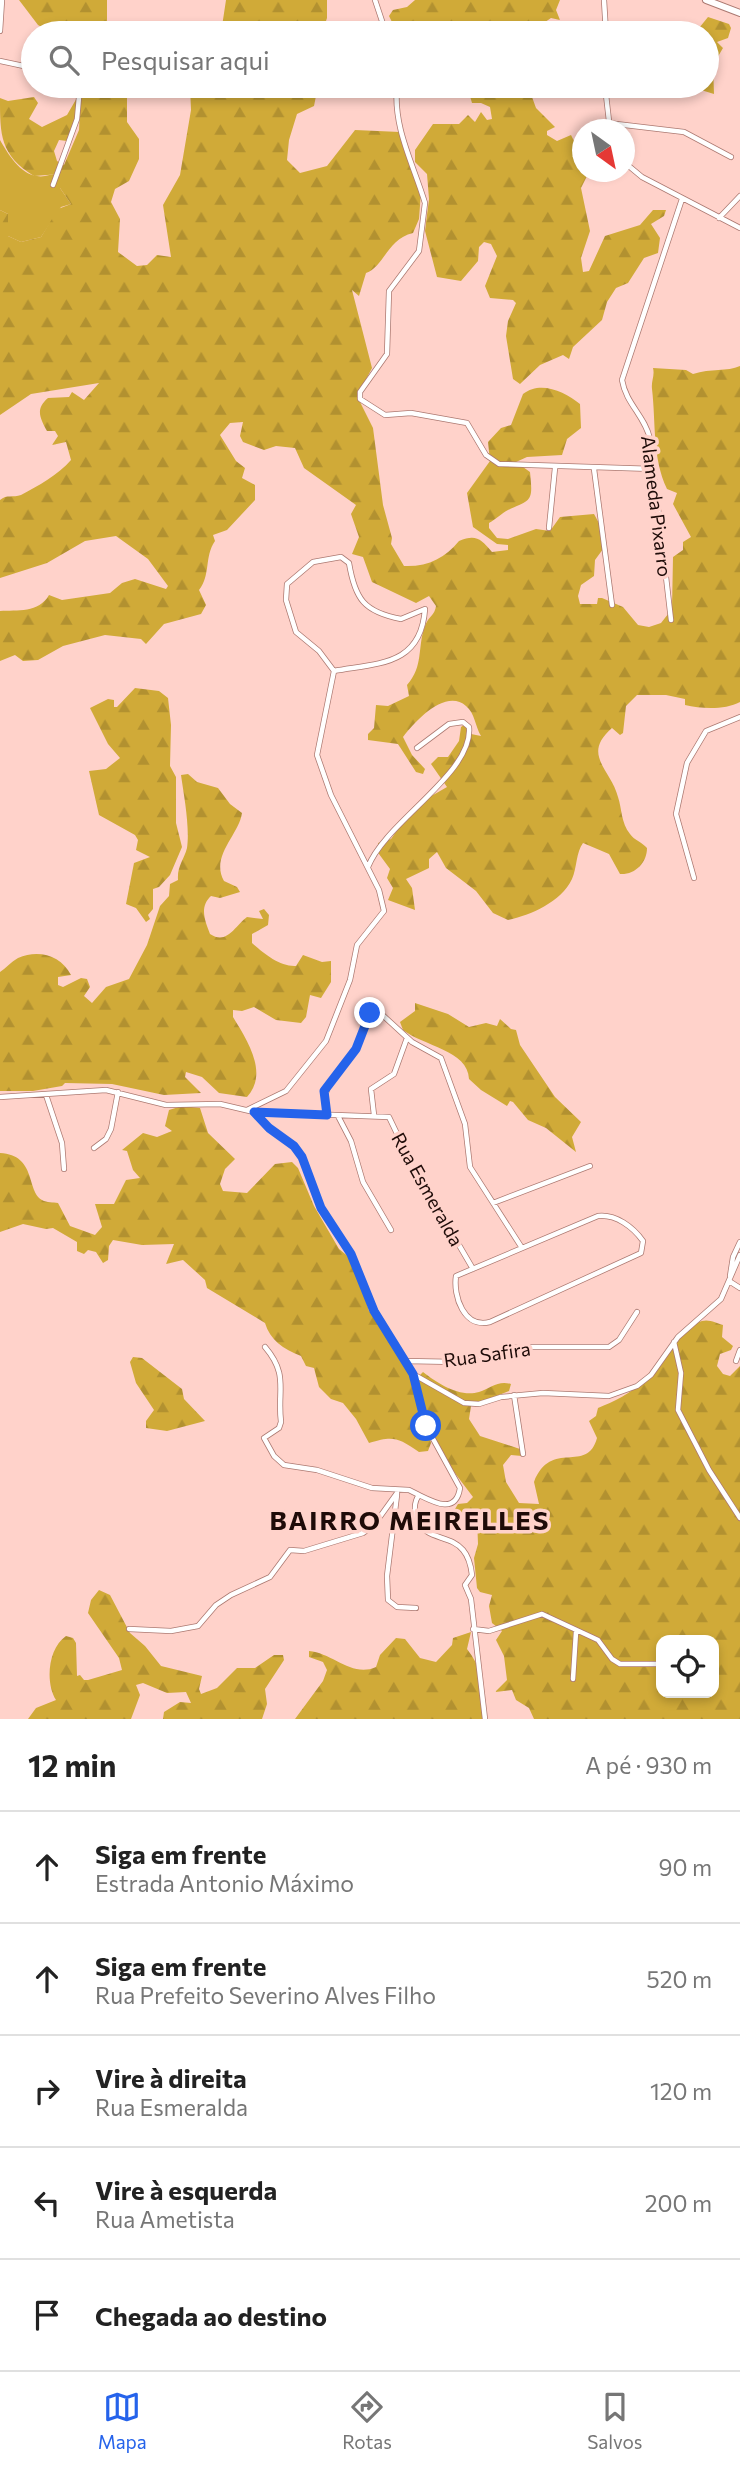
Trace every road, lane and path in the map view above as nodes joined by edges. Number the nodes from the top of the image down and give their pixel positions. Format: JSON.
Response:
{"nodes":[{"id":1,"x":2,"y":0,"type":"edge"},
{"id":2,"x":375,"y":0,"type":"edge"},
{"id":3,"x":604,"y":0,"type":"edge"},
{"id":4,"x":706,"y":0,"type":"edge"},
{"id":5,"x":740,"y":13,"type":"edge"},
{"id":6,"x":382,"y":21,"type":"edge"},
{"id":7,"x":605,"y":21,"type":"edge"},
{"id":8,"x":0,"y":31,"type":"edge"},
{"id":9,"x":0,"y":61,"type":"edge"},
{"id":10,"x":21,"y":65,"type":"edge"},
{"id":11,"x":79,"y":98,"type":"edge"},
{"id":12,"x":396,"y":98,"type":"edge"},
{"id":13,"x":606,"y":98,"type":"edge"},
{"id":14,"x":608,"y":119,"type":"edge"},
{"id":15,"x":635,"y":126,"type":"edge"},
{"id":16,"x":731,"y":157,"type":"dead end"},
{"id":17,"x":635,"y":171,"type":"edge"},
{"id":18,"x":53,"y":185,"type":"dead end"},
{"id":19,"x":740,"y":196,"type":"edge"},
{"id":20,"x":682,"y":199,"type":"junction"},
{"id":21,"x":719,"y":218,"type":"junction"},
{"id":22,"x":740,"y":228,"type":"edge"},
{"id":23,"x":555,"y":468,"type":"junction"},
{"id":24,"x":594,"y":469,"type":"junction"},
{"id":25,"x":653,"y":469,"type":"junction"},
{"id":26,"x":549,"y":528,"type":"dead end"},
{"id":27,"x":612,"y":605,"type":"dead end"},
{"id":28,"x":671,"y":620,"type":"dead end"},
{"id":29,"x":334,"y":671,"type":"junction"},
{"id":30,"x":740,"y":717,"type":"edge"},
{"id":31,"x":417,"y":748,"type":"dead end"},
{"id":32,"x":368,"y":867,"type":"junction"},
{"id":33,"x":694,"y":878,"type":"dead end"},
{"id":34,"x":407,"y":1038,"type":"junction"},
{"id":35,"x":118,"y":1092,"type":"junction"},
{"id":36,"x":46,"y":1095,"type":"junction"},
{"id":37,"x":0,"y":1097,"type":"edge"},
{"id":38,"x":246,"y":1110,"type":"junction"},
{"id":39,"x":254,"y":1112,"type":"junction"},
{"id":40,"x":327,"y":1115,"type":"junction"},
{"id":41,"x":337,"y":1115,"type":"junction"},
{"id":42,"x":374,"y":1115,"type":"junction"},
{"id":43,"x":94,"y":1148,"type":"dead end"},
{"id":44,"x":590,"y":1166,"type":"dead end"},
{"id":45,"x":64,"y":1169,"type":"dead end"},
{"id":46,"x":493,"y":1203,"type":"junction"},
{"id":47,"x":391,"y":1230,"type":"dead end"},
{"id":48,"x":740,"y":1242,"type":"edge"},
{"id":49,"x":523,"y":1248,"type":"junction"},
{"id":50,"x":740,"y":1255,"type":"edge"},
{"id":51,"x":473,"y":1269,"type":"junction"},
{"id":52,"x":730,"y":1279,"type":"junction"},
{"id":53,"x":740,"y":1288,"type":"edge"},
{"id":54,"x":637,"y":1312,"type":"dead end"},
{"id":55,"x":674,"y":1342,"type":"junction"},
{"id":56,"x":265,"y":1347,"type":"dead end"},
{"id":57,"x":740,"y":1350,"type":"edge"},
{"id":58,"x":404,"y":1361,"type":"junction"},
{"id":59,"x":736,"y":1361,"type":"dead end"},
{"id":60,"x":413,"y":1374,"type":"junction"},
{"id":61,"x":514,"y":1395,"type":"junction"},
{"id":62,"x":523,"y":1454,"type":"dead end"},
{"id":63,"x":398,"y":1492,"type":"junction"},
{"id":64,"x":419,"y":1495,"type":"junction"},
{"id":65,"x":740,"y":1518,"type":"edge"},
{"id":66,"x":416,"y":1608,"type":"dead end"},
{"id":67,"x":129,"y":1629,"type":"dead end"},
{"id":68,"x":473,"y":1629,"type":"junction"},
{"id":69,"x":576,"y":1632,"type":"junction"},
{"id":70,"x":656,"y":1664,"type":"edge"},
{"id":71,"x":573,"y":1679,"type":"dead end"},
{"id":72,"x":485,"y":1719,"type":"edge"}],
"edges":[{"from":1,"to":8,"type":"street"},
{"from":2,"to":6,"type":"street"},
{"from":3,"to":7,"type":"street"},
{"from":4,"to":5,"type":"street"},
{"from":9,"to":10,"type":"street"},
{"from":11,"to":18,"type":"street"},
{"from":12,"to":23,"type":"street"},
{"from":13,"to":14,"type":"street"},
{"from":15,"to":16,"type":"street"},
{"from":17,"to":20,"type":"street"},
{"from":19,"to":21,"type":"street"},
{"from":20,"to":21,"type":"street"},
{"from":20,"to":25,"type":"street","name":"Alameda Pixarro"},
{"from":21,"to":22,"type":"street"},
{"from":23,"to":24,"type":"street"},
{"from":23,"to":26,"type":"street"},
{"from":24,"to":25,"type":"street"},
{"from":24,"to":27,"type":"street"},
{"from":25,"to":28,"type":"street","name":"Alameda Pixarro"},
{"from":29,"to":29,"type":"street"},
{"from":29,"to":32,"type":"street"},
{"from":30,"to":33,"type":"street"},
{"from":31,"to":32,"type":"street"},
{"from":32,"to":38,"type":"street"},
{"from":34,"to":40,"type":"street"},
{"from":34,"to":42,"type":"street"},
{"from":34,"to":46,"type":"street"},
{"from":35,"to":36,"type":"street","name":"Rua Esmeralda"},
{"from":35,"to":38,"type":"street","name":"Rua Esmeralda"},
{"from":35,"to":43,"type":"street"},
{"from":36,"to":37,"type":"street","name":"Rua Esmeralda"},
{"from":36,"to":45,"type":"street"},
{"from":38,"to":39,"type":"street","name":"Rua Esmeralda"},
{"from":39,"to":40,"type":"street","name":"Rua Esmeralda"},
{"from":39,"to":58,"type":"street"},
{"from":40,"to":41,"type":"street","name":"Rua Esmeralda"},
{"from":41,"to":42,"type":"street","name":"Rua Esmeralda"},
{"from":41,"to":47,"type":"street"},
{"from":42,"to":51,"type":"street","name":"Rua Esmeralda"},
{"from":44,"to":46,"type":"street"},
{"from":46,"to":49,"type":"street"},
{"from":48,"to":52,"type":"street"},
{"from":49,"to":51,"type":"street"},
{"from":49,"to":51,"type":"street"},
{"from":50,"to":52,"type":"street"},
{"from":52,"to":53,"type":"street"},
{"from":52,"to":55,"type":"street"},
{"from":54,"to":58,"type":"street","name":"Rua Safira"},
{"from":55,"to":61,"type":"street"},
{"from":55,"to":65,"type":"street"},
{"from":56,"to":63,"type":"street"},
{"from":57,"to":59,"type":"street"},
{"from":58,"to":60,"type":"street"},
{"from":60,"to":61,"type":"street"},
{"from":60,"to":64,"type":"street"},
{"from":61,"to":62,"type":"street"},
{"from":63,"to":64,"type":"street"},
{"from":63,"to":66,"type":"street"},
{"from":63,"to":67,"type":"street"},
{"from":64,"to":68,"type":"street"},
{"from":68,"to":69,"type":"street"},
{"from":68,"to":72,"type":"street"},
{"from":69,"to":70,"type":"street"},
{"from":69,"to":71,"type":"street"}]}
